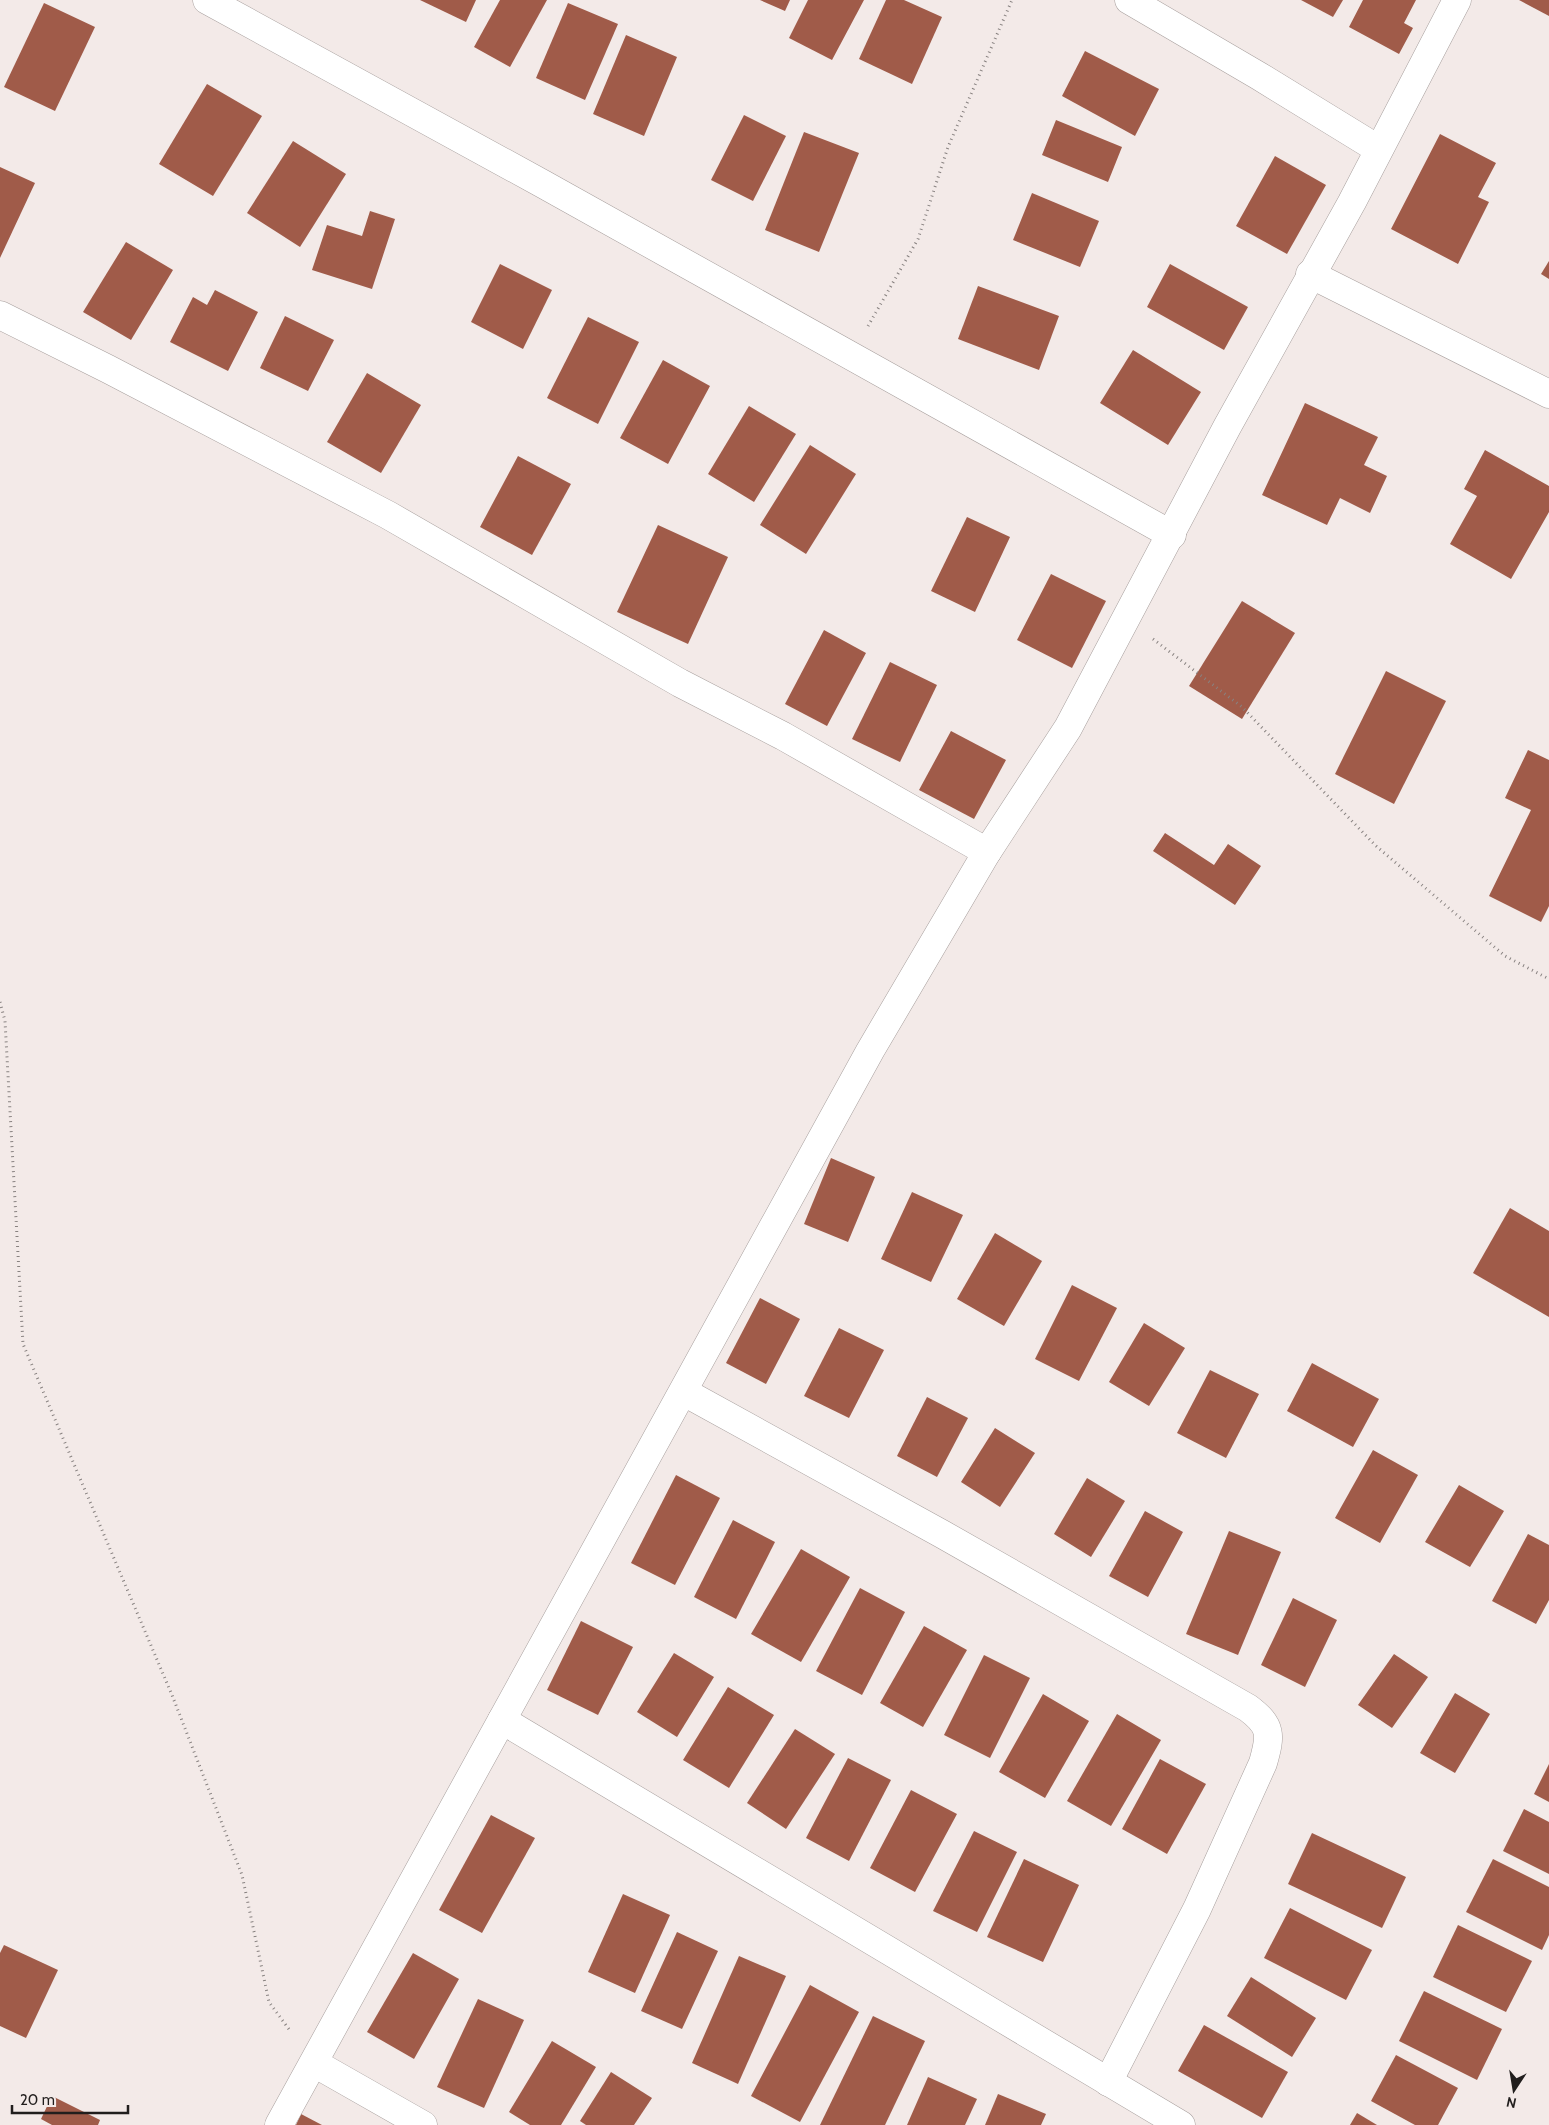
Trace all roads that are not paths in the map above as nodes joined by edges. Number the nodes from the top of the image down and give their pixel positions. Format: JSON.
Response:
{"nodes":[{"id":1,"x":207,"y":0,"type":"edge"},
{"id":2,"x":1129,"y":0,"type":"edge"},
{"id":3,"x":1457,"y":0,"type":"edge"},
{"id":4,"x":1378,"y":149,"type":"junction"},
{"id":5,"x":1310,"y":274,"type":"junction"},
{"id":6,"x":0,"y":315,"type":"edge"},
{"id":7,"x":1549,"y":394,"type":"edge"},
{"id":8,"x":1172,"y":535,"type":"junction"},
{"id":9,"x":987,"y":852,"type":"junction"},
{"id":10,"x":684,"y":1392,"type":"junction"},
{"id":11,"x":502,"y":1720,"type":"junction"},
{"id":12,"x":314,"y":2063,"type":"junction"},
{"id":13,"x":1108,"y":2082,"type":"junction"},
{"id":14,"x":279,"y":2125,"type":"edge"},
{"id":15,"x":423,"y":2125,"type":"edge"},
{"id":16,"x":1181,"y":2125,"type":"edge"}],
"edges":[{"from":1,"to":8,"type":"street"},
{"from":2,"to":4,"type":"street"},
{"from":3,"to":4,"type":"street"},
{"from":4,"to":5,"type":"street"},
{"from":5,"to":7,"type":"street"},
{"from":5,"to":8,"type":"street"},
{"from":6,"to":9,"type":"street"},
{"from":8,"to":9,"type":"street"},
{"from":9,"to":10,"type":"street"},
{"from":10,"to":11,"type":"street"},
{"from":10,"to":13,"type":"street"},
{"from":11,"to":12,"type":"street"},
{"from":11,"to":13,"type":"street"},
{"from":12,"to":14,"type":"street"},
{"from":12,"to":15,"type":"street"},
{"from":13,"to":16,"type":"street"}]}
